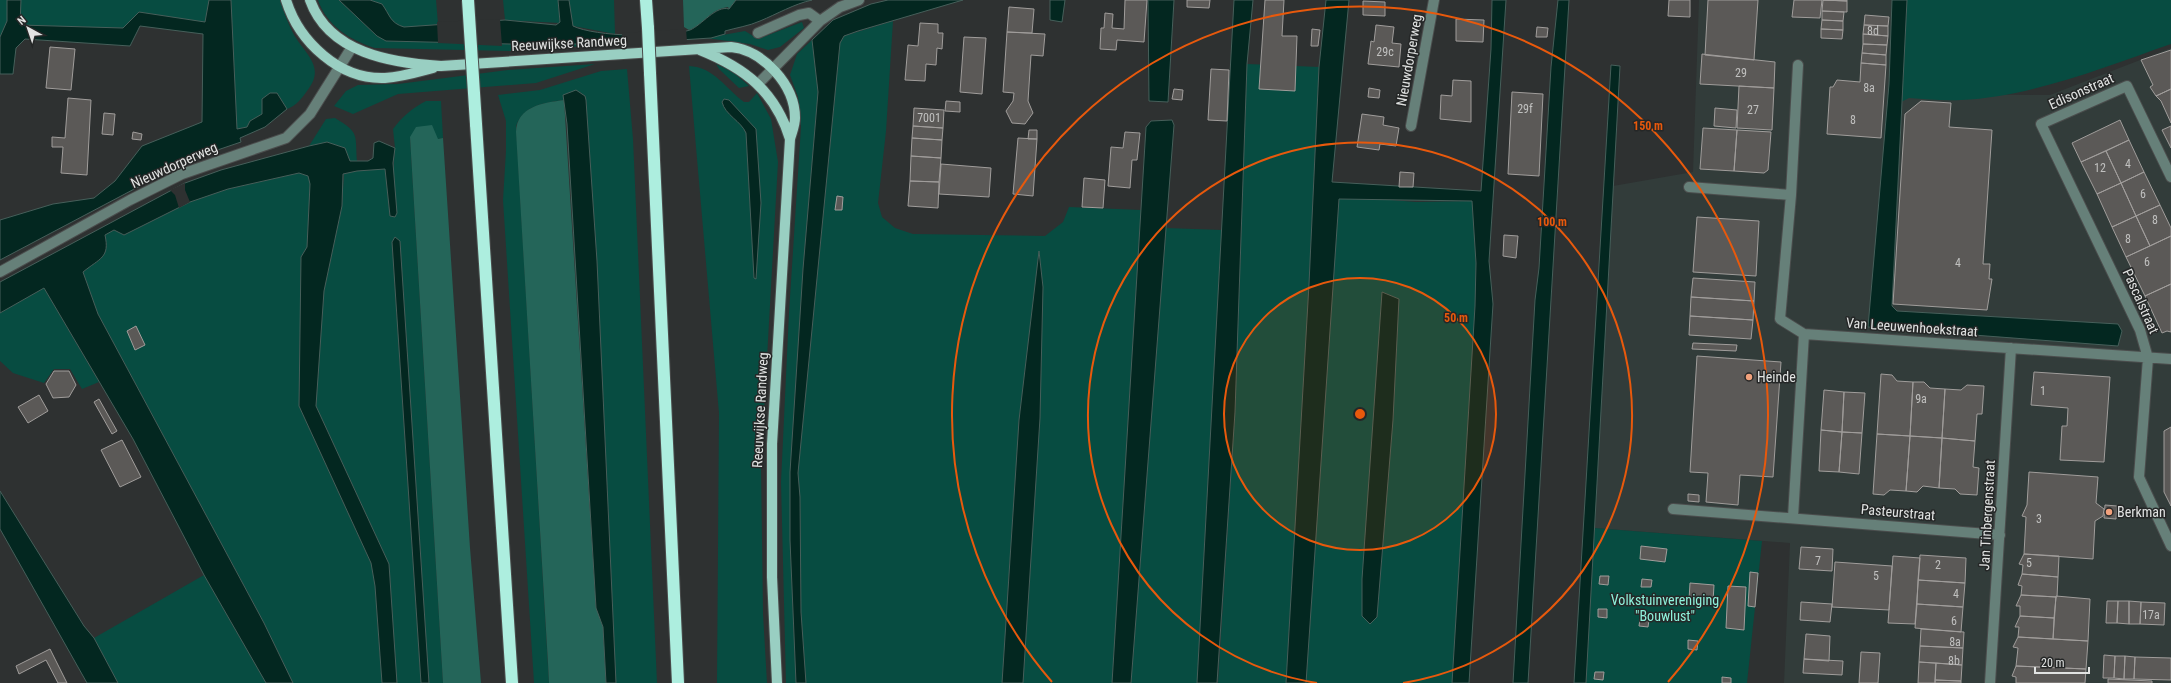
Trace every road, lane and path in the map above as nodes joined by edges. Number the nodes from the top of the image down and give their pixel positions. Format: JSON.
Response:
{"nodes":[{"id":1,"x":286,"y":0,"type":"edge"},
{"id":2,"x":310,"y":0,"type":"edge"},
{"id":3,"x":468,"y":0,"type":"edge"},
{"id":4,"x":646,"y":0,"type":"edge"},
{"id":5,"x":859,"y":0,"type":"edge"},
{"id":6,"x":1434,"y":0,"type":"edge"},
{"id":7,"x":839,"y":3,"type":"edge"},
{"id":8,"x":820,"y":22,"type":"junction"},
{"id":9,"x":758,"y":33,"type":"dead end"},
{"id":10,"x":352,"y":47,"type":"junction"},
{"id":11,"x":698,"y":49,"type":"junction"},
{"id":12,"x":1798,"y":65,"type":"dead end"},
{"id":13,"x":340,"y":66,"type":"junction"},
{"id":14,"x":441,"y":66,"type":"junction"},
{"id":15,"x":772,"y":70,"type":"junction"},
{"id":16,"x":758,"y":84,"type":"junction"},
{"id":17,"x":2041,"y":124,"type":"joint"},
{"id":18,"x":1411,"y":126,"type":"dead end"},
{"id":19,"x":790,"y":139,"type":"junction"},
{"id":20,"x":2171,"y":177,"type":"edge"},
{"id":21,"x":1689,"y":187,"type":"dead end"},
{"id":22,"x":1791,"y":195,"type":"junction"},
{"id":23,"x":0,"y":272,"type":"edge"},
{"id":24,"x":1804,"y":334,"type":"junction"},
{"id":25,"x":2011,"y":348,"type":"junction"},
{"id":26,"x":2148,"y":358,"type":"junction"},
{"id":27,"x":2171,"y":359,"type":"edge"},
{"id":28,"x":1673,"y":509,"type":"dead end"},
{"id":29,"x":1793,"y":518,"type":"junction"},
{"id":30,"x":2000,"y":535,"type":"junction"},
{"id":31,"x":2171,"y":546,"type":"edge"},
{"id":32,"x":512,"y":683,"type":"edge"},
{"id":33,"x":678,"y":683,"type":"edge"},
{"id":34,"x":777,"y":683,"type":"edge"},
{"id":35,"x":1990,"y":683,"type":"edge"}],
"edges":[{"from":1,"to":13,"type":"main road","name":"Reeuwijkse Randweg"},
{"from":2,"to":10,"type":"main road","name":"Reeuwijkse Randweg"},
{"from":3,"to":32,"type":"highway","bridge":true},
{"from":4,"to":33,"type":"highway","bridge":true},
{"from":5,"to":7,"type":"street"},
{"from":6,"to":18,"type":"street","name":"Nieuwdorperweg"},
{"from":7,"to":8,"type":"street"},
{"from":8,"to":9,"type":"street"},
{"from":8,"to":15,"type":"street"},
{"from":10,"to":13,"type":"street","name":"Nieuwdorperweg"},
{"from":10,"to":14,"type":"main road","name":"Reeuwijkse Randweg"},
{"from":11,"to":14,"type":"main road","name":"Reeuwijkse Randweg"},
{"from":11,"to":15,"type":"main road","name":"Reeuwijkse Randweg"},
{"from":11,"to":16,"type":"main road","name":"Reeuwijkse Randweg"},
{"from":12,"to":22,"type":"street","name":"Van Leeuwenhoekstraat"},
{"from":13,"to":14,"type":"main road","name":"Reeuwijkse Randweg"},
{"from":13,"to":23,"type":"street","name":"Nieuwdorperweg"},
{"from":15,"to":16,"type":"street"},
{"from":15,"to":19,"type":"main road","name":"Reeuwijkse Randweg"},
{"from":16,"to":19,"type":"main road","name":"Reeuwijkse Randweg"},
{"from":17,"to":20,"type":"street","name":"Edisonstraat"},
{"from":17,"to":26,"type":"street","name":"Pascalstraat"},
{"from":19,"to":34,"type":"main road","name":"Reeuwijkse Randweg"},
{"from":21,"to":22,"type":"street"},
{"from":22,"to":24,"type":"street","name":"Van Leeuwenhoekstraat"},
{"from":24,"to":25,"type":"street","name":"Van Leeuwenhoekstraat"},
{"from":24,"to":29,"type":"street"},
{"from":25,"to":26,"type":"street","name":"Van Leeuwenhoekstraat"},
{"from":25,"to":30,"type":"street","name":"Jan Tinbergenstraat"},
{"from":26,"to":27,"type":"street","name":"Van Leeuwenhoekstraat"},
{"from":26,"to":31,"type":"street","name":"Pascalstraat"},
{"from":28,"to":29,"type":"street","name":"Pasteurstraat"},
{"from":29,"to":30,"type":"street","name":"Pasteurstraat"},
{"from":30,"to":35,"type":"street","name":"Jan Tinbergenstraat"}]}
